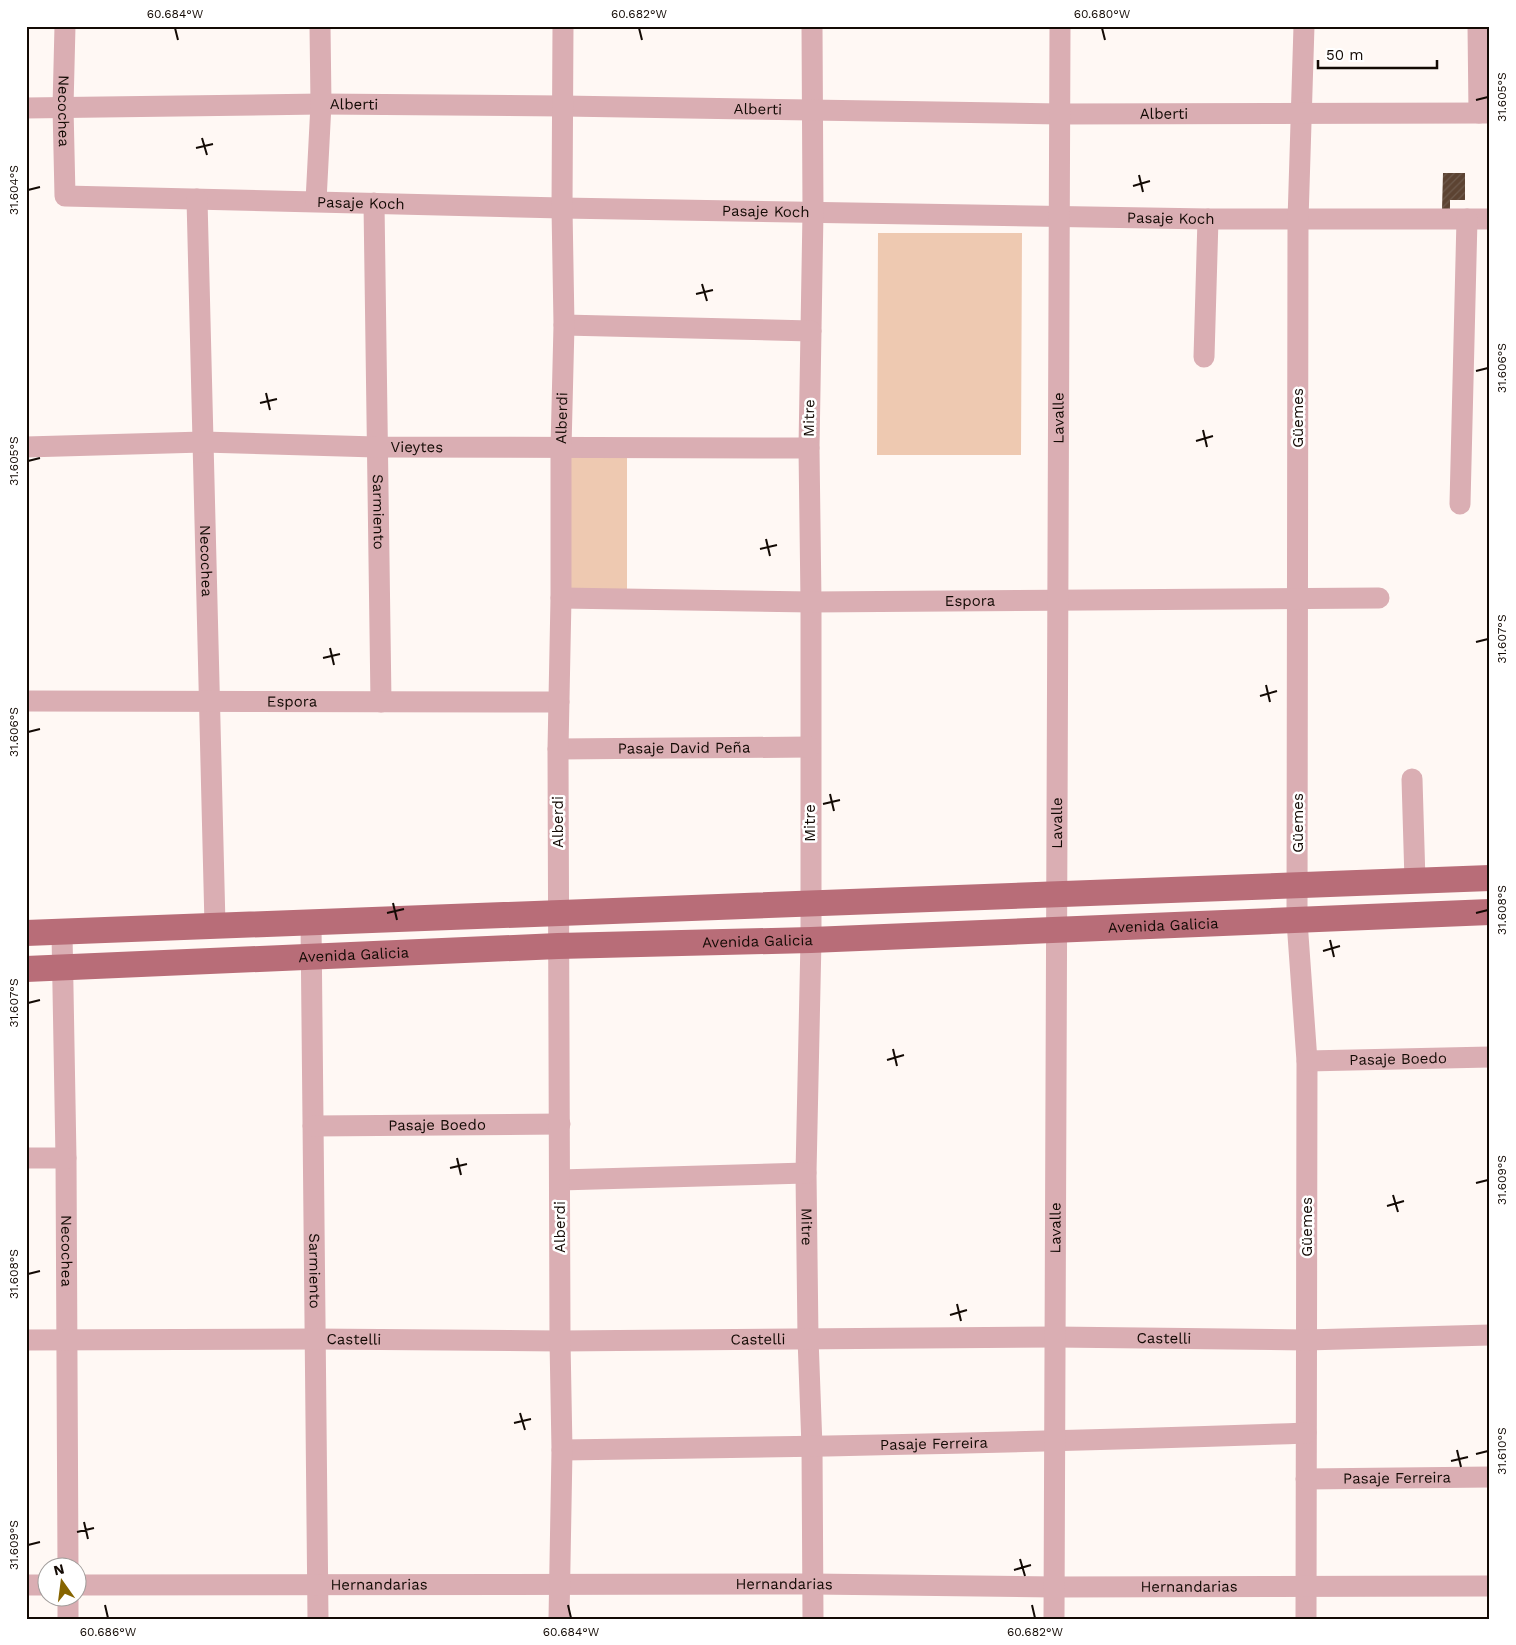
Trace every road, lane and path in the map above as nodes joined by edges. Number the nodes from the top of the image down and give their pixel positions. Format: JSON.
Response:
{"nodes":[{"id":1,"x":65,"y":26,"type":"edge"},
{"id":2,"x":320,"y":26,"type":"edge"},
{"id":3,"x":563,"y":26,"type":"edge"},
{"id":4,"x":812,"y":26,"type":"edge"},
{"id":5,"x":1060,"y":26,"type":"edge"},
{"id":6,"x":1304,"y":26,"type":"edge"},
{"id":7,"x":1478,"y":26,"type":"edge"},
{"id":8,"x":321,"y":104,"type":"junction"},
{"id":9,"x":563,"y":106,"type":"junction"},
{"id":10,"x":64,"y":107,"type":"junction"},
{"id":11,"x":26,"y":108,"type":"edge"},
{"id":12,"x":814,"y":111,"type":"junction"},
{"id":13,"x":1302,"y":112,"type":"junction"},
{"id":14,"x":1484,"y":113,"type":"edge"},
{"id":15,"x":1060,"y":114,"type":"junction"},
{"id":16,"x":65,"y":196,"type":"joint"},
{"id":17,"x":197,"y":199,"type":"junction"},
{"id":18,"x":316,"y":201,"type":"junction"},
{"id":19,"x":374,"y":202,"type":"junction"},
{"id":20,"x":562,"y":208,"type":"junction"},
{"id":21,"x":813,"y":212,"type":"junction"},
{"id":22,"x":1060,"y":216,"type":"junction"},
{"id":23,"x":1208,"y":219,"type":"junction"},
{"id":24,"x":1466,"y":219,"type":"junction"},
{"id":25,"x":1490,"y":219,"type":"edge"},
{"id":26,"x":1298,"y":220,"type":"junction"},
{"id":27,"x":564,"y":325,"type":"junction"},
{"id":28,"x":811,"y":331,"type":"junction"},
{"id":29,"x":1204,"y":357,"type":"dead end"},
{"id":30,"x":203,"y":442,"type":"junction"},
{"id":31,"x":376,"y":446,"type":"junction"},
{"id":32,"x":26,"y":447,"type":"edge"},
{"id":33,"x":561,"y":448,"type":"junction"},
{"id":34,"x":809,"y":448,"type":"junction"},
{"id":35,"x":1460,"y":504,"type":"dead end"},
{"id":36,"x":561,"y":598,"type":"junction"},
{"id":37,"x":1379,"y":598,"type":"dead end"},
{"id":38,"x":1298,"y":599,"type":"junction"},
{"id":39,"x":1058,"y":600,"type":"junction"},
{"id":40,"x":811,"y":602,"type":"junction"},
{"id":41,"x":209,"y":700,"type":"junction"},
{"id":42,"x":26,"y":701,"type":"edge"},
{"id":43,"x":381,"y":702,"type":"junction"},
{"id":44,"x":559,"y":702,"type":"junction"},
{"id":45,"x":810,"y":747,"type":"junction"},
{"id":46,"x":558,"y":749,"type":"junction"},
{"id":47,"x":1412,"y":779,"type":"dead end"},
{"id":48,"x":1490,"y":878,"type":"edge"},
{"id":49,"x":1415,"y":882,"type":"junction"},
{"id":50,"x":1298,"y":886,"type":"junction"},
{"id":51,"x":1057,"y":893,"type":"junction"},
{"id":52,"x":810,"y":903,"type":"junction"},
{"id":53,"x":1490,"y":912,"type":"edge"},
{"id":54,"x":558,"y":913,"type":"junction"},
{"id":55,"x":1297,"y":921,"type":"junction"},
{"id":56,"x":311,"y":922,"type":"junction"},
{"id":57,"x":215,"y":925,"type":"junction"},
{"id":58,"x":1057,"y":930,"type":"junction"},
{"id":59,"x":62,"y":932,"type":"junction"},
{"id":60,"x":26,"y":933,"type":"edge"},
{"id":61,"x":811,"y":940,"type":"junction"},
{"id":62,"x":558,"y":946,"type":"junction"},
{"id":63,"x":311,"y":957,"type":"junction"},
{"id":64,"x":63,"y":968,"type":"junction"},
{"id":65,"x":26,"y":969,"type":"edge"},
{"id":66,"x":1490,"y":1057,"type":"edge"},
{"id":67,"x":1307,"y":1061,"type":"junction"},
{"id":68,"x":560,"y":1124,"type":"junction"},
{"id":69,"x":314,"y":1126,"type":"junction"},
{"id":70,"x":26,"y":1158,"type":"edge"},
{"id":71,"x":66,"y":1158,"type":"junction"},
{"id":72,"x":806,"y":1173,"type":"junction"},
{"id":73,"x":560,"y":1180,"type":"junction"},
{"id":74,"x":1490,"y":1335,"type":"edge"},
{"id":75,"x":1055,"y":1337,"type":"junction"},
{"id":76,"x":808,"y":1338,"type":"junction"},
{"id":77,"x":314,"y":1339,"type":"junction"},
{"id":78,"x":26,"y":1340,"type":"edge"},
{"id":79,"x":68,"y":1340,"type":"junction"},
{"id":80,"x":1306,"y":1340,"type":"junction"},
{"id":81,"x":560,"y":1341,"type":"junction"},
{"id":82,"x":1306,"y":1433,"type":"junction"},
{"id":83,"x":1054,"y":1442,"type":"junction"},
{"id":84,"x":812,"y":1447,"type":"junction"},
{"id":85,"x":562,"y":1450,"type":"junction"},
{"id":86,"x":1490,"y":1477,"type":"edge"},
{"id":87,"x":1306,"y":1479,"type":"junction"},
{"id":88,"x":68,"y":1558,"type":"edge"},
{"id":89,"x":560,"y":1584,"type":"junction"},
{"id":90,"x":813,"y":1584,"type":"junction"},
{"id":91,"x":88,"y":1585,"type":"edge"},
{"id":92,"x":319,"y":1586,"type":"junction"},
{"id":93,"x":1490,"y":1586,"type":"edge"},
{"id":94,"x":1054,"y":1587,"type":"junction"},
{"id":95,"x":1306,"y":1587,"type":"junction"},
{"id":96,"x":318,"y":1619,"type":"edge"},
{"id":97,"x":560,"y":1619,"type":"edge"},
{"id":98,"x":813,"y":1619,"type":"edge"},
{"id":99,"x":1054,"y":1619,"type":"edge"},
{"id":100,"x":1306,"y":1619,"type":"edge"}],
"edges":[{"from":1,"to":10,"type":"street","name":"Necochea"},
{"from":2,"to":8,"type":"street"},
{"from":3,"to":9,"type":"street","name":"Alberdi"},
{"from":4,"to":12,"type":"street","name":"Mitre"},
{"from":5,"to":15,"type":"street","name":"Lavalle"},
{"from":6,"to":13,"type":"street","name":"Güemes"},
{"from":7,"to":14,"type":"street"},
{"from":8,"to":9,"type":"street","name":"Alberti"},
{"from":8,"to":10,"type":"street","name":"Alberti"},
{"from":8,"to":18,"type":"street"},
{"from":9,"to":12,"type":"street","name":"Alberti"},
{"from":9,"to":20,"type":"street","name":"Alberdi"},
{"from":10,"to":11,"type":"street","name":"Alberti"},
{"from":10,"to":16,"type":"street","name":"Necochea"},
{"from":12,"to":15,"type":"street","name":"Alberti"},
{"from":12,"to":21,"type":"street","name":"Mitre"},
{"from":13,"to":14,"type":"street","name":"Alberti"},
{"from":13,"to":15,"type":"street","name":"Alberti"},
{"from":13,"to":26,"type":"street","name":"Güemes"},
{"from":15,"to":22,"type":"street","name":"Lavalle"},
{"from":16,"to":17,"type":"street","name":"Pasaje Koch"},
{"from":17,"to":18,"type":"street","name":"Pasaje Koch"},
{"from":17,"to":30,"type":"street","name":"Necochea"},
{"from":18,"to":19,"type":"street","name":"Pasaje Koch"},
{"from":19,"to":20,"type":"street","name":"Pasaje Koch"},
{"from":19,"to":31,"type":"street","name":"Sarmiento"},
{"from":20,"to":21,"type":"street","name":"Pasaje Koch"},
{"from":20,"to":27,"type":"street","name":"Alberdi"},
{"from":21,"to":22,"type":"street","name":"Pasaje Koch"},
{"from":21,"to":28,"type":"street","name":"Mitre"},
{"from":22,"to":23,"type":"street","name":"Pasaje Koch"},
{"from":22,"to":39,"type":"street","name":"Lavalle"},
{"from":23,"to":26,"type":"street","name":"Pasaje Koch"},
{"from":23,"to":29,"type":"street"},
{"from":24,"to":25,"type":"street","name":"Pasaje Koch"},
{"from":24,"to":26,"type":"street","name":"Pasaje Koch"},
{"from":24,"to":35,"type":"street"},
{"from":26,"to":38,"type":"street","name":"Güemes"},
{"from":27,"to":28,"type":"street"},
{"from":27,"to":33,"type":"street","name":"Alberdi"},
{"from":28,"to":34,"type":"street","name":"Mitre"},
{"from":30,"to":31,"type":"street","name":"Vieytes"},
{"from":30,"to":32,"type":"street","name":"Vieytes"},
{"from":30,"to":41,"type":"street","name":"Necochea"},
{"from":31,"to":33,"type":"street","name":"Vieytes"},
{"from":31,"to":43,"type":"street","name":"Sarmiento"},
{"from":33,"to":34,"type":"street","name":"Vieytes"},
{"from":33,"to":36,"type":"street","name":"Alberdi"},
{"from":34,"to":40,"type":"street","name":"Mitre"},
{"from":36,"to":40,"type":"street","name":"Espora"},
{"from":36,"to":44,"type":"street","name":"Alberdi"},
{"from":37,"to":38,"type":"street","name":"Espora"},
{"from":38,"to":39,"type":"street","name":"Espora"},
{"from":38,"to":50,"type":"street","name":"Güemes"},
{"from":39,"to":40,"type":"street","name":"Espora"},
{"from":39,"to":51,"type":"street","name":"Lavalle"},
{"from":40,"to":45,"type":"street","name":"Mitre"},
{"from":41,"to":42,"type":"street","name":"Espora"},
{"from":41,"to":43,"type":"street","name":"Espora"},
{"from":41,"to":57,"type":"street","name":"Necochea"},
{"from":43,"to":44,"type":"street","name":"Espora"},
{"from":44,"to":46,"type":"street","name":"Alberdi"},
{"from":45,"to":46,"type":"street","name":"Pasaje David Peña"},
{"from":45,"to":52,"type":"street","name":"Mitre"},
{"from":46,"to":54,"type":"street","name":"Alberdi"},
{"from":47,"to":49,"type":"street"},
{"from":48,"to":49,"type":"main road"},
{"from":49,"to":50,"type":"main road"},
{"from":50,"to":51,"type":"main road"},
{"from":50,"to":55,"type":"street","name":"Güemes"},
{"from":51,"to":52,"type":"main road"},
{"from":51,"to":58,"type":"street","name":"Lavalle"},
{"from":52,"to":54,"type":"main road"},
{"from":52,"to":61,"type":"street","name":"Mitre"},
{"from":53,"to":55,"type":"main road","name":"Avenida Galicia"},
{"from":54,"to":56,"type":"main road"},
{"from":54,"to":62,"type":"street","name":"Alberdi"},
{"from":55,"to":58,"type":"main road","name":"Avenida Galicia"},
{"from":55,"to":67,"type":"street","name":"Güemes"},
{"from":56,"to":57,"type":"main road"},
{"from":56,"to":63,"type":"street","name":"Sarmiento"},
{"from":57,"to":59,"type":"main road"},
{"from":58,"to":61,"type":"main road","name":"Avenida Galicia"},
{"from":58,"to":75,"type":"street","name":"Lavalle"},
{"from":59,"to":60,"type":"main road"},
{"from":59,"to":64,"type":"street","name":"Necochea"},
{"from":61,"to":62,"type":"main road","name":"Avenida Galicia"},
{"from":61,"to":72,"type":"street","name":"Mitre"},
{"from":62,"to":63,"type":"main road","name":"Avenida Galicia"},
{"from":62,"to":68,"type":"street","name":"Alberdi"},
{"from":63,"to":64,"type":"main road","name":"Avenida Galicia"},
{"from":63,"to":69,"type":"street","name":"Sarmiento"},
{"from":64,"to":65,"type":"main road","name":"Avenida Galicia"},
{"from":64,"to":71,"type":"street","name":"Necochea"},
{"from":66,"to":67,"type":"street","name":"Pasaje Boedo"},
{"from":67,"to":80,"type":"street","name":"Güemes"},
{"from":68,"to":69,"type":"street","name":"Pasaje Boedo"},
{"from":68,"to":73,"type":"street","name":"Alberdi"},
{"from":69,"to":77,"type":"street","name":"Sarmiento"},
{"from":70,"to":71,"type":"street"},
{"from":71,"to":79,"type":"street","name":"Necochea"},
{"from":72,"to":73,"type":"street"},
{"from":72,"to":76,"type":"street","name":"Mitre"},
{"from":73,"to":81,"type":"street","name":"Alberdi"},
{"from":74,"to":80,"type":"street","name":"Castelli"},
{"from":75,"to":76,"type":"street","name":"Castelli"},
{"from":75,"to":80,"type":"street","name":"Castelli"},
{"from":75,"to":83,"type":"street","name":"Lavalle"},
{"from":76,"to":81,"type":"street","name":"Castelli"},
{"from":76,"to":84,"type":"street","name":"Mitre"},
{"from":77,"to":79,"type":"street","name":"Castelli"},
{"from":77,"to":81,"type":"street","name":"Castelli"},
{"from":77,"to":92,"type":"street","name":"Sarmiento"},
{"from":78,"to":79,"type":"street","name":"Castelli"},
{"from":79,"to":88,"type":"street","name":"Necochea"},
{"from":80,"to":82,"type":"street","name":"Güemes"},
{"from":81,"to":85,"type":"street","name":"Alberdi"},
{"from":82,"to":83,"type":"street","name":"Pasaje Ferreira"},
{"from":82,"to":87,"type":"street","name":"Güemes"},
{"from":83,"to":84,"type":"street","name":"Pasaje Ferreira"},
{"from":83,"to":94,"type":"street","name":"Lavalle"},
{"from":84,"to":85,"type":"street","name":"Pasaje Ferreira"},
{"from":84,"to":90,"type":"street","name":"Mitre"},
{"from":85,"to":89,"type":"street","name":"Alberdi"},
{"from":86,"to":87,"type":"street","name":"Pasaje Ferreira"},
{"from":87,"to":95,"type":"street","name":"Güemes"},
{"from":89,"to":90,"type":"street","name":"Hernandarias"},
{"from":89,"to":92,"type":"street","name":"Hernandarias"},
{"from":89,"to":97,"type":"street","name":"Alberdi"},
{"from":90,"to":94,"type":"street","name":"Hernandarias"},
{"from":90,"to":98,"type":"street","name":"Mitre"},
{"from":91,"to":92,"type":"street","name":"Hernandarias"},
{"from":92,"to":96,"type":"street","name":"Sarmiento"},
{"from":93,"to":95,"type":"street","name":"Hernandarias"},
{"from":94,"to":95,"type":"street","name":"Hernandarias"},
{"from":94,"to":99,"type":"street","name":"Lavalle"},
{"from":95,"to":100,"type":"street","name":"Güemes"}]}
